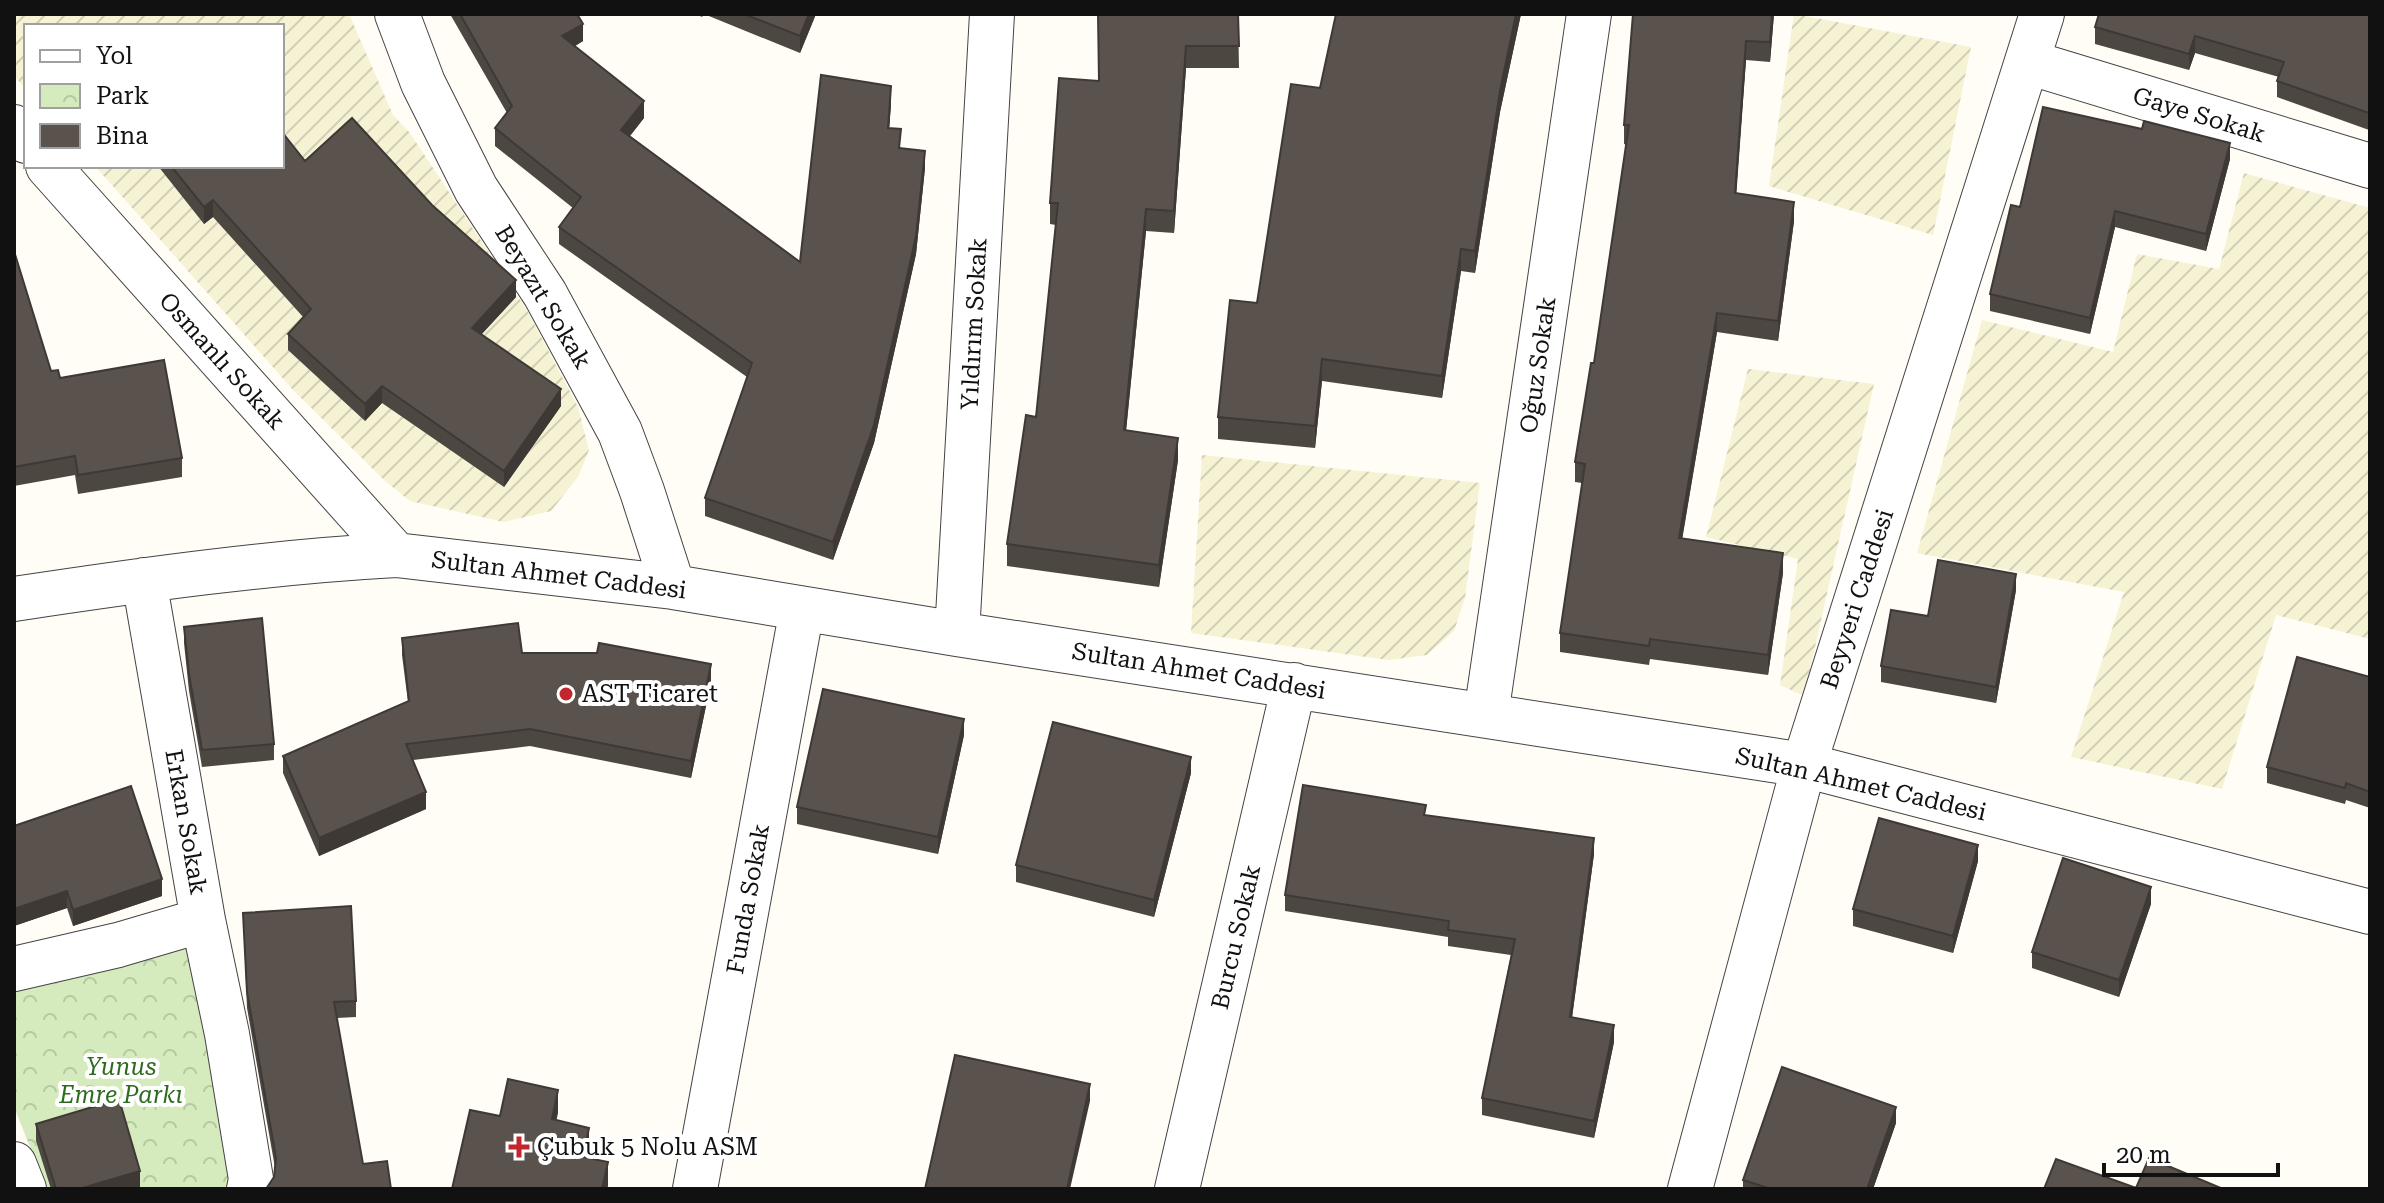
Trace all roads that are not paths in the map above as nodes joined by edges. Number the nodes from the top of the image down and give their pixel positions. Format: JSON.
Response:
{"nodes":[{"id":1,"x":397,"y":14,"type":"edge"},
{"id":2,"x":992,"y":14,"type":"edge"},
{"id":3,"x":1589,"y":14,"type":"edge"},
{"id":4,"x":2042,"y":14,"type":"edge"},
{"id":5,"x":2028,"y":62,"type":"junction"},
{"id":6,"x":2370,"y":166,"type":"edge"},
{"id":7,"x":50,"y":168,"type":"edge"},
{"id":8,"x":396,"y":555,"type":"junction"},
{"id":9,"x":144,"y":580,"type":"junction"},
{"id":10,"x":673,"y":587,"type":"junction"},
{"id":11,"x":14,"y":599,"type":"edge"},
{"id":12,"x":802,"y":609,"type":"junction"},
{"id":13,"x":957,"y":634,"type":"junction"},
{"id":14,"x":1294,"y":685,"type":"junction"},
{"id":15,"x":1486,"y":715,"type":"junction"},
{"id":16,"x":1804,"y":765,"type":"junction"},
{"id":17,"x":2370,"y":912,"type":"edge"},
{"id":18,"x":203,"y":920,"type":"junction"},
{"id":19,"x":14,"y":969,"type":"edge"},
{"id":20,"x":14,"y":1164,"type":"edge"},
{"id":21,"x":24,"y":1189,"type":"edge"},
{"id":22,"x":249,"y":1189,"type":"edge"},
{"id":23,"x":695,"y":1189,"type":"edge"},
{"id":24,"x":1177,"y":1189,"type":"edge"},
{"id":25,"x":1690,"y":1189,"type":"edge"}],
"edges":[{"from":1,"to":10,"type":"street","name":"Beyazıt Sokak"},
{"from":2,"to":13,"type":"street","name":"Yıldırım Sokak"},
{"from":3,"to":15,"type":"street","name":"Oğuz Sokak"},
{"from":4,"to":5,"type":"street","name":"Beyyeri Caddesi"},
{"from":5,"to":6,"type":"street","name":"Gaye Sokak"},
{"from":5,"to":16,"type":"street","name":"Beyyeri Caddesi"},
{"from":7,"to":8,"type":"street","name":"Osmanlı Sokak"},
{"from":8,"to":9,"type":"street","name":"Sultan Ahmet Caddesi"},
{"from":8,"to":10,"type":"street","name":"Sultan Ahmet Caddesi"},
{"from":9,"to":11,"type":"street","name":"Sultan Ahmet Caddesi"},
{"from":9,"to":18,"type":"street","name":"Erkan Sokak"},
{"from":10,"to":12,"type":"street","name":"Sultan Ahmet Caddesi"},
{"from":12,"to":13,"type":"street","name":"Sultan Ahmet Caddesi"},
{"from":12,"to":23,"type":"street","name":"Funda Sokak"},
{"from":13,"to":14,"type":"street","name":"Sultan Ahmet Caddesi"},
{"from":14,"to":15,"type":"street","name":"Sultan Ahmet Caddesi"},
{"from":14,"to":24,"type":"street","name":"Burcu Sokak"},
{"from":15,"to":16,"type":"street","name":"Sultan Ahmet Caddesi"},
{"from":16,"to":17,"type":"street","name":"Sultan Ahmet Caddesi"},
{"from":16,"to":25,"type":"street","name":"Beyyeri Caddesi"},
{"from":18,"to":19,"type":"street","name":"Erkan Sokak"},
{"from":18,"to":22,"type":"street"},
{"from":20,"to":21,"type":"street"}]}
